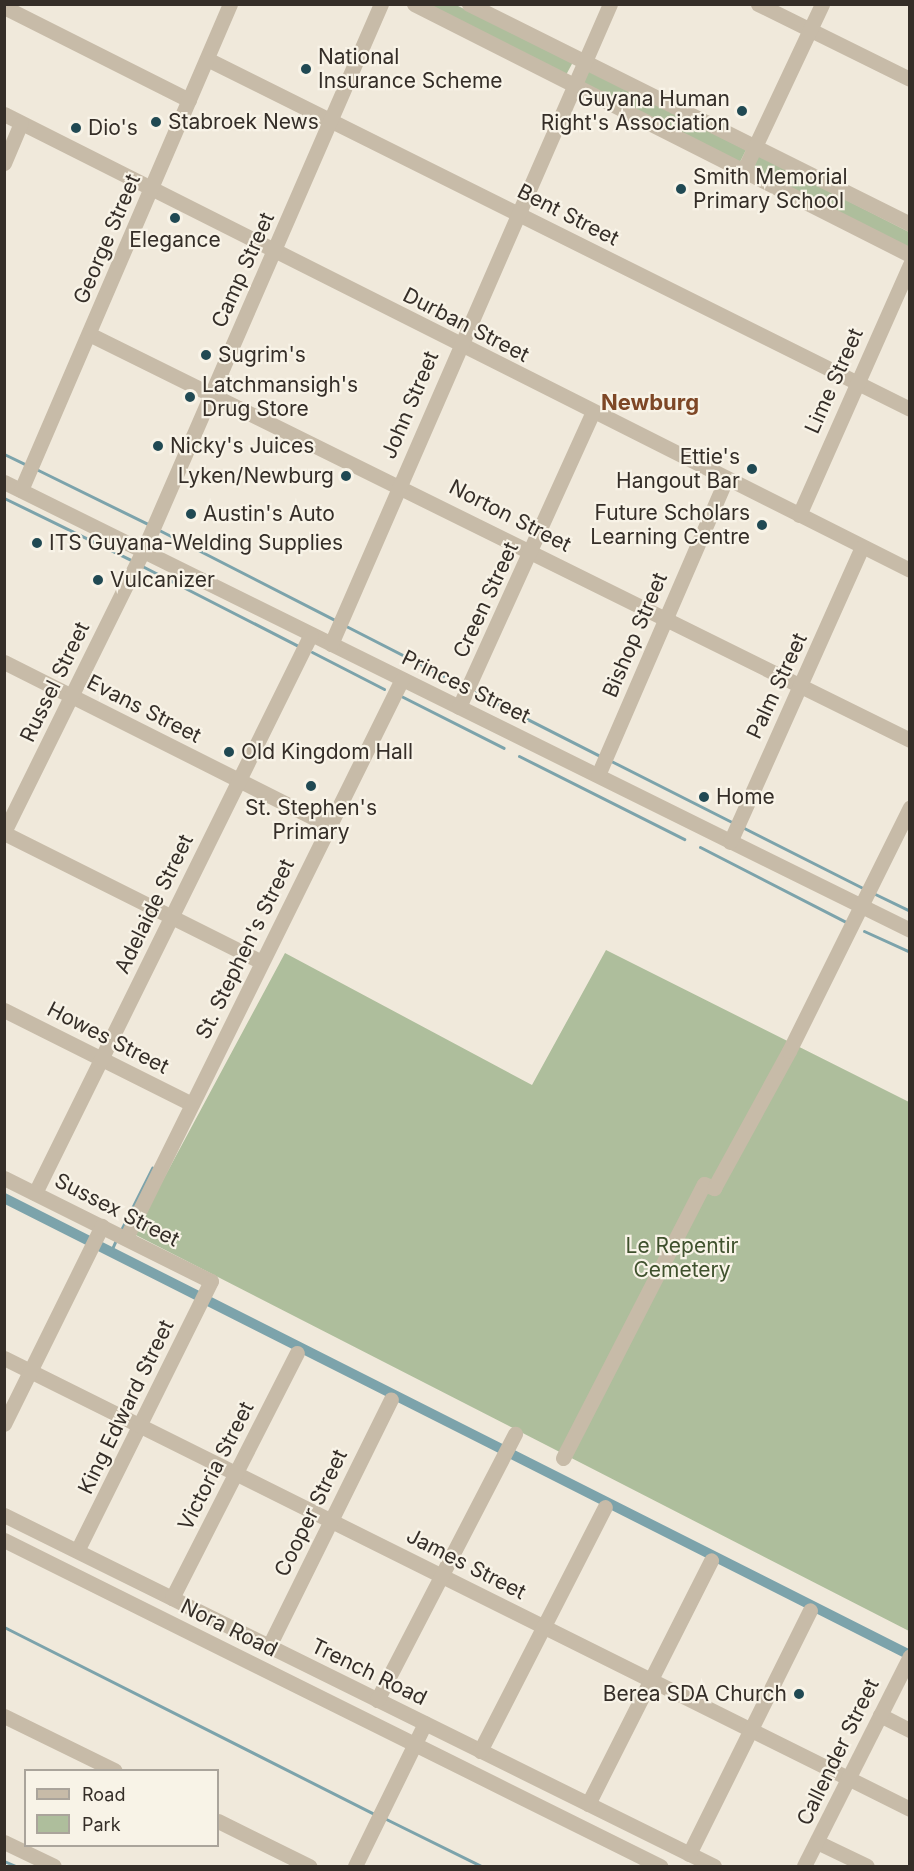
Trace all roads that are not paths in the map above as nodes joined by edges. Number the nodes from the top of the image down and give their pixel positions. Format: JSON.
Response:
{"nodes":[{"id":1,"x":230,"y":4,"type":"edge"},
{"id":2,"x":381,"y":4,"type":"edge"},
{"id":3,"x":414,"y":4,"type":"edge"},
{"id":4,"x":469,"y":4,"type":"edge"},
{"id":5,"x":610,"y":4,"type":"edge"},
{"id":6,"x":758,"y":4,"type":"edge"},
{"id":7,"x":822,"y":4,"type":"edge"},
{"id":8,"x":4,"y":7,"type":"edge"},
{"id":9,"x":810,"y":30,"type":"junction"},
{"id":10,"x":207,"y":59,"type":"junction"},
{"id":11,"x":583,"y":59,"type":"junction"},
{"id":12,"x":909,"y":79,"type":"edge"},
{"id":13,"x":571,"y":84,"type":"junction"},
{"id":14,"x":189,"y":100,"type":"junction"},
{"id":15,"x":4,"y":114,"type":"edge"},
{"id":16,"x":331,"y":121,"type":"junction"},
{"id":17,"x":21,"y":123,"type":"junction"},
{"id":18,"x":754,"y":147,"type":"junction"},
{"id":19,"x":4,"y":163,"type":"edge"},
{"id":20,"x":743,"y":172,"type":"junction"},
{"id":21,"x":151,"y":189,"type":"junction"},
{"id":22,"x":517,"y":214,"type":"junction"},
{"id":23,"x":909,"y":224,"type":"edge"},
{"id":24,"x":273,"y":252,"type":"junction"},
{"id":25,"x":909,"y":255,"type":"edge"},
{"id":26,"x":909,"y":265,"type":"edge"},
{"id":27,"x":89,"y":334,"type":"junction"},
{"id":28,"x":458,"y":345,"type":"junction"},
{"id":29,"x":856,"y":382,"type":"junction"},
{"id":30,"x":212,"y":395,"type":"junction"},
{"id":31,"x":909,"y":409,"type":"edge"},
{"id":32,"x":593,"y":412,"type":"junction"},
{"id":33,"x":726,"y":479,"type":"junction"},
{"id":34,"x":4,"y":482,"type":"edge"},
{"id":35,"x":399,"y":483,"type":"junction"},
{"id":36,"x":21,"y":490,"type":"junction"},
{"id":37,"x":799,"y":515,"type":"junction"},
{"id":38,"x":862,"y":547,"type":"junction"},
{"id":39,"x":143,"y":551,"type":"junction"},
{"id":40,"x":533,"y":551,"type":"junction"},
{"id":41,"x":909,"y":570,"type":"edge"},
{"id":42,"x":666,"y":617,"type":"junction"},
{"id":43,"x":311,"y":634,"type":"junction"},
{"id":44,"x":331,"y":644,"type":"junction"},
{"id":45,"x":4,"y":662,"type":"edge"},
{"id":46,"x":402,"y":679,"type":"junction"},
{"id":47,"x":801,"y":686,"type":"junction"},
{"id":48,"x":72,"y":696,"type":"junction"},
{"id":49,"x":461,"y":703,"type":"junction"},
{"id":50,"x":909,"y":740,"type":"edge"},
{"id":51,"x":600,"y":771,"type":"junction"},
{"id":52,"x":239,"y":780,"type":"junction"},
{"id":53,"x":909,"y":807,"type":"edge"},
{"id":54,"x":330,"y":826,"type":"junction"},
{"id":55,"x":4,"y":832,"type":"edge"},
{"id":56,"x":731,"y":837,"type":"junction"},
{"id":57,"x":866,"y":904,"type":"junction"},
{"id":58,"x":171,"y":917,"type":"junction"},
{"id":59,"x":909,"y":930,"type":"edge"},
{"id":60,"x":262,"y":962,"type":"junction"},
{"id":61,"x":4,"y":1010,"type":"edge"},
{"id":62,"x":101,"y":1059,"type":"junction"},
{"id":63,"x":192,"y":1104,"type":"junction"},
{"id":64,"x":4,"y":1178,"type":"edge"},
{"id":65,"x":35,"y":1192,"type":"junction"},
{"id":66,"x":102,"y":1226,"type":"junction"},
{"id":67,"x":126,"y":1238,"type":"junction"},
{"id":68,"x":211,"y":1281,"type":"joint"},
{"id":69,"x":297,"y":1353,"type":"dead end"},
{"id":70,"x":4,"y":1358,"type":"edge"},
{"id":71,"x":31,"y":1370,"type":"junction"},
{"id":72,"x":391,"y":1399,"type":"dead end"},
{"id":73,"x":4,"y":1424,"type":"edge"},
{"id":74,"x":140,"y":1425,"type":"junction"},
{"id":75,"x":515,"y":1434,"type":"dead end"},
{"id":76,"x":562,"y":1458,"type":"dead end"},
{"id":77,"x":236,"y":1473,"type":"junction"},
{"id":78,"x":605,"y":1507,"type":"dead end"},
{"id":79,"x":4,"y":1515,"type":"edge"},
{"id":80,"x":331,"y":1520,"type":"junction"},
{"id":81,"x":4,"y":1540,"type":"edge"},
{"id":82,"x":77,"y":1551,"type":"junction"},
{"id":83,"x":711,"y":1560,"type":"dead end"},
{"id":84,"x":441,"y":1575,"type":"junction"},
{"id":85,"x":172,"y":1598,"type":"junction"},
{"id":86,"x":810,"y":1610,"type":"dead end"},
{"id":87,"x":544,"y":1626,"type":"junction"},
{"id":88,"x":269,"y":1646,"type":"junction"},
{"id":89,"x":909,"y":1657,"type":"edge"},
{"id":90,"x":650,"y":1680,"type":"junction"},
{"id":91,"x":377,"y":1700,"type":"junction"},
{"id":92,"x":4,"y":1716,"type":"edge"},
{"id":93,"x":880,"y":1716,"type":"junction"},
{"id":94,"x":425,"y":1724,"type":"junction"},
{"id":95,"x":751,"y":1730,"type":"junction"},
{"id":96,"x":909,"y":1730,"type":"edge"},
{"id":97,"x":415,"y":1744,"type":"junction"},
{"id":98,"x":480,"y":1751,"type":"junction"},
{"id":99,"x":112,"y":1769,"type":"edge"},
{"id":100,"x":848,"y":1779,"type":"junction"},
{"id":101,"x":588,"y":1804,"type":"junction"},
{"id":102,"x":909,"y":1809,"type":"edge"},
{"id":103,"x":219,"y":1821,"type":"edge"},
{"id":104,"x":4,"y":1842,"type":"edge"},
{"id":105,"x":817,"y":1842,"type":"junction"},
{"id":106,"x":689,"y":1854,"type":"junction"},
{"id":107,"x":54,"y":1866,"type":"edge"},
{"id":108,"x":309,"y":1866,"type":"edge"},
{"id":109,"x":355,"y":1866,"type":"edge"},
{"id":110,"x":660,"y":1866,"type":"edge"},
{"id":111,"x":714,"y":1866,"type":"edge"},
{"id":112,"x":804,"y":1866,"type":"edge"},
{"id":113,"x":867,"y":1866,"type":"edge"}],
"edges":[{"from":1,"to":10,"type":"street","name":"George Street"},
{"from":2,"to":16,"type":"street","name":"Camp Street"},
{"from":3,"to":13,"type":"street"},
{"from":4,"to":11,"type":"street"},
{"from":5,"to":11,"type":"street","name":"John Street"},
{"from":6,"to":9,"type":"street"},
{"from":7,"to":9,"type":"street"},
{"from":8,"to":14,"type":"street"},
{"from":9,"to":12,"type":"street"},
{"from":9,"to":18,"type":"street"},
{"from":10,"to":14,"type":"street","name":"George Street"},
{"from":10,"to":16,"type":"street","name":"Bent Street"},
{"from":11,"to":13,"type":"street","name":"John Street"},
{"from":11,"to":18,"type":"street"},
{"from":13,"to":20,"type":"street"},
{"from":13,"to":22,"type":"street","name":"John Street"},
{"from":14,"to":21,"type":"street","name":"George Street"},
{"from":15,"to":17,"type":"street","name":"Durban Street"},
{"from":16,"to":22,"type":"street","name":"Bent Street"},
{"from":16,"to":24,"type":"street","name":"Camp Street"},
{"from":17,"to":19,"type":"street"},
{"from":17,"to":21,"type":"street","name":"Durban Street"},
{"from":18,"to":20,"type":"street"},
{"from":18,"to":23,"type":"street"},
{"from":20,"to":25,"type":"street"},
{"from":21,"to":24,"type":"street","name":"Durban Street"},
{"from":21,"to":27,"type":"street","name":"George Street"},
{"from":22,"to":28,"type":"street","name":"John Street"},
{"from":22,"to":29,"type":"street","name":"Bent Street"},
{"from":24,"to":28,"type":"street","name":"Durban Street"},
{"from":24,"to":30,"type":"street","name":"Camp Street"},
{"from":26,"to":29,"type":"street","name":"Lime Street"},
{"from":27,"to":30,"type":"street","name":"Norton Street"},
{"from":27,"to":36,"type":"street","name":"George Street"},
{"from":28,"to":32,"type":"street","name":"Durban Street"},
{"from":28,"to":35,"type":"street","name":"John Street"},
{"from":29,"to":31,"type":"street","name":"Bent Street"},
{"from":29,"to":37,"type":"street","name":"Lime Street"},
{"from":30,"to":35,"type":"street","name":"Norton Street"},
{"from":30,"to":39,"type":"street","name":"Camp Street"},
{"from":32,"to":33,"type":"street","name":"Durban Street"},
{"from":32,"to":40,"type":"street","name":"Creen Street"},
{"from":33,"to":37,"type":"street","name":"Durban Street"},
{"from":33,"to":42,"type":"street","name":"Bishop Street"},
{"from":34,"to":36,"type":"street","name":"Princes Street"},
{"from":35,"to":40,"type":"street","name":"Norton Street"},
{"from":35,"to":44,"type":"street","name":"John Street"},
{"from":36,"to":39,"type":"street","name":"Princes Street"},
{"from":37,"to":38,"type":"street","name":"Durban Street"},
{"from":38,"to":41,"type":"street","name":"Durban Street"},
{"from":38,"to":47,"type":"street","name":"Palm Street"},
{"from":39,"to":43,"type":"street","name":"Princes Street"},
{"from":39,"to":48,"type":"street","name":"Russel Street"},
{"from":40,"to":42,"type":"street","name":"Norton Street"},
{"from":40,"to":49,"type":"street","name":"Creen Street"},
{"from":42,"to":47,"type":"street","name":"Norton Street"},
{"from":42,"to":51,"type":"street","name":"Bishop Street"},
{"from":43,"to":44,"type":"street","name":"Princes Street"},
{"from":43,"to":52,"type":"street","name":"Adelaide Street"},
{"from":44,"to":46,"type":"street","name":"Princes Street"},
{"from":45,"to":48,"type":"street","name":"Evans Street"},
{"from":46,"to":49,"type":"street","name":"Princes Street"},
{"from":46,"to":54,"type":"street","name":"St. Stephen's Street"},
{"from":47,"to":50,"type":"street","name":"Norton Street"},
{"from":47,"to":56,"type":"street","name":"Palm Street"},
{"from":48,"to":52,"type":"street","name":"Evans Street"},
{"from":48,"to":55,"type":"street","name":"Russel Street"},
{"from":49,"to":51,"type":"street","name":"Princes Street"},
{"from":51,"to":56,"type":"street","name":"Princes Street"},
{"from":52,"to":54,"type":"street","name":"Evans Street"},
{"from":52,"to":58,"type":"street","name":"Adelaide Street"},
{"from":53,"to":57,"type":"street"},
{"from":54,"to":60,"type":"street","name":"St. Stephen's Street"},
{"from":55,"to":58,"type":"street"},
{"from":56,"to":57,"type":"street","name":"Princes Street"},
{"from":57,"to":59,"type":"street","name":"Princes Street"},
{"from":57,"to":76,"type":"street"},
{"from":58,"to":60,"type":"street"},
{"from":58,"to":62,"type":"street","name":"Adelaide Street"},
{"from":60,"to":63,"type":"street","name":"St. Stephen's Street"},
{"from":61,"to":62,"type":"street","name":"Howes Street"},
{"from":62,"to":63,"type":"street","name":"Howes Street"},
{"from":62,"to":65,"type":"street","name":"Adelaide Street"},
{"from":63,"to":67,"type":"street","name":"St. Stephen's Street"},
{"from":64,"to":65,"type":"street","name":"Sussex Street"},
{"from":65,"to":66,"type":"street","name":"Sussex Street"},
{"from":66,"to":67,"type":"street","name":"Sussex Street"},
{"from":66,"to":71,"type":"street"},
{"from":67,"to":68,"type":"street","name":"Sussex Street"},
{"from":68,"to":74,"type":"street","name":"King Edward Street"},
{"from":69,"to":77,"type":"street","name":"Victoria Street"},
{"from":70,"to":71,"type":"street","name":"James Street"},
{"from":71,"to":73,"type":"street"},
{"from":71,"to":74,"type":"street","name":"James Street"},
{"from":72,"to":80,"type":"street","name":"Cooper Street"},
{"from":74,"to":77,"type":"street","name":"James Street"},
{"from":74,"to":82,"type":"street","name":"King Edward Street"},
{"from":75,"to":84,"type":"street"},
{"from":77,"to":80,"type":"street","name":"James Street"},
{"from":77,"to":85,"type":"street","name":"Victoria Street"},
{"from":78,"to":87,"type":"street"},
{"from":79,"to":82,"type":"street","name":"Trench Road"},
{"from":80,"to":84,"type":"street","name":"James Street"},
{"from":80,"to":88,"type":"street","name":"Cooper Street"},
{"from":81,"to":97,"type":"street","name":"Nora Road"},
{"from":82,"to":85,"type":"street","name":"Trench Road"},
{"from":83,"to":90,"type":"street"},
{"from":84,"to":87,"type":"street","name":"James Street"},
{"from":84,"to":91,"type":"street"},
{"from":85,"to":88,"type":"street","name":"Trench Road"},
{"from":86,"to":95,"type":"street"},
{"from":87,"to":90,"type":"street","name":"James Street"},
{"from":87,"to":98,"type":"street"},
{"from":88,"to":91,"type":"street","name":"Trench Road"},
{"from":89,"to":93,"type":"street","name":"Callender Street"},
{"from":90,"to":95,"type":"street","name":"James Street"},
{"from":90,"to":101,"type":"street"},
{"from":91,"to":94,"type":"street","name":"Trench Road"},
{"from":92,"to":99,"type":"street"},
{"from":93,"to":96,"type":"street"},
{"from":93,"to":100,"type":"street","name":"Callender Street"},
{"from":94,"to":97,"type":"street"},
{"from":94,"to":98,"type":"street","name":"Trench Road"},
{"from":95,"to":100,"type":"street","name":"James Street"},
{"from":95,"to":106,"type":"street"},
{"from":97,"to":109,"type":"street"},
{"from":97,"to":110,"type":"street","name":"Nora Road"},
{"from":98,"to":101,"type":"street","name":"Trench Road"},
{"from":100,"to":102,"type":"street","name":"James Street"},
{"from":100,"to":105,"type":"street","name":"Callender Street"},
{"from":101,"to":106,"type":"street","name":"Trench Road"},
{"from":103,"to":108,"type":"street"},
{"from":104,"to":107,"type":"street"},
{"from":105,"to":112,"type":"street","name":"Callender Street"},
{"from":105,"to":113,"type":"street"},
{"from":106,"to":111,"type":"street","name":"Trench Road"}]}
